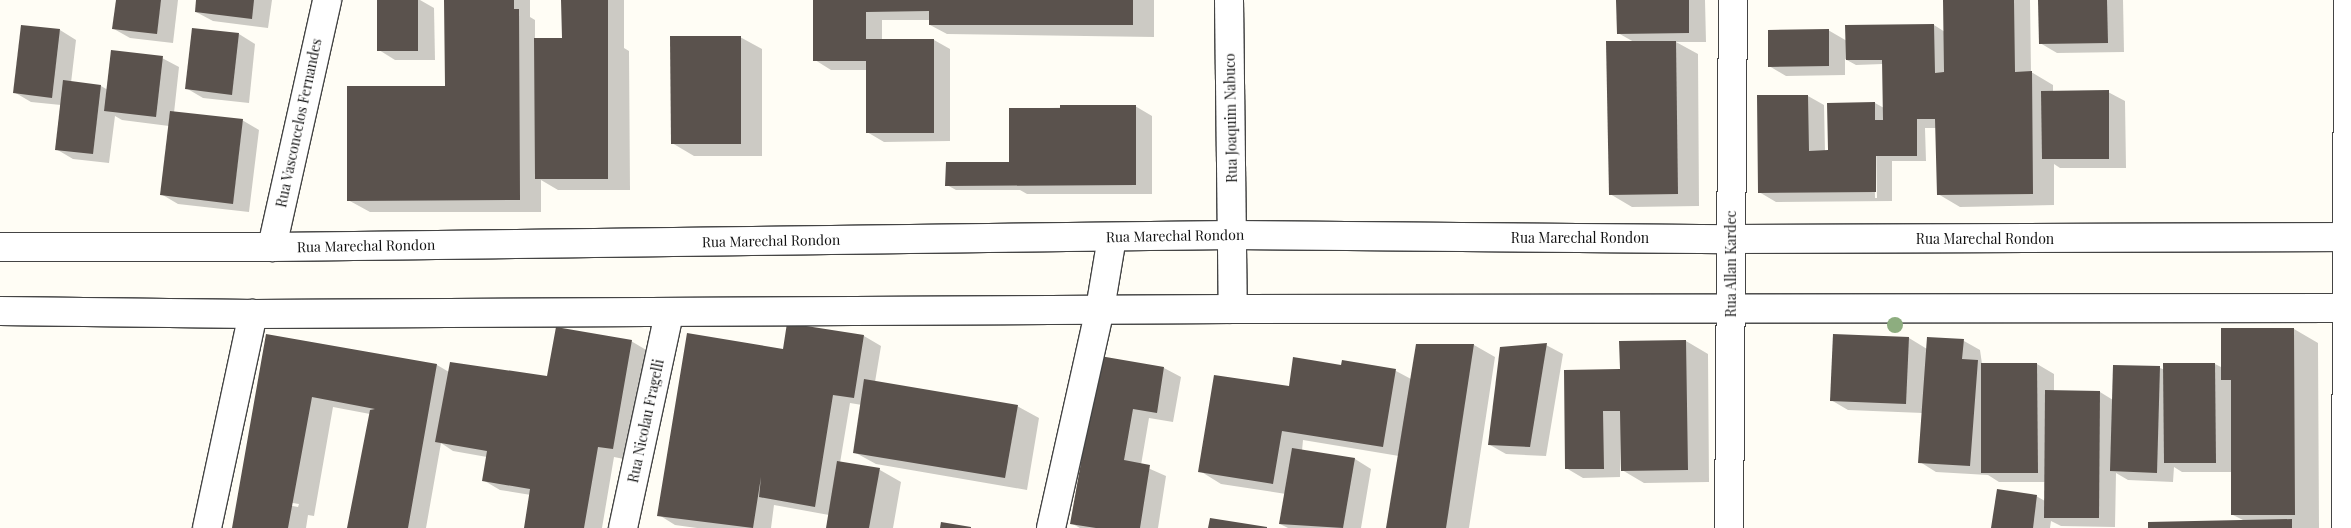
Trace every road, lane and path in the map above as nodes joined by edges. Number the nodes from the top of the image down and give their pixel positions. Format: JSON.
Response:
{"nodes":[{"id":1,"x":326,"y":0,"type":"edge"},
{"id":2,"x":1229,"y":0,"type":"edge"},
{"id":3,"x":1733,"y":0,"type":"edge"},
{"id":4,"x":2348,"y":0,"type":"edge"},
{"id":5,"x":1232,"y":236,"type":"junction"},
{"id":6,"x":1112,"y":237,"type":"junction"},
{"id":7,"x":2349,"y":237,"type":"edge"},
{"id":8,"x":1731,"y":239,"type":"junction"},
{"id":9,"x":0,"y":246,"type":"edge"},
{"id":10,"x":272,"y":247,"type":"junction"},
{"id":11,"x":1233,"y":308,"type":"junction"},
{"id":12,"x":1731,"y":308,"type":"junction"},
{"id":13,"x":2349,"y":308,"type":"edge"},
{"id":14,"x":1100,"y":309,"type":"junction"},
{"id":15,"x":0,"y":311,"type":"edge"},
{"id":16,"x":669,"y":313,"type":"junction"},
{"id":17,"x":253,"y":314,"type":"junction"},
{"id":18,"x":207,"y":528,"type":"edge"},
{"id":19,"x":623,"y":528,"type":"edge"},
{"id":20,"x":1051,"y":528,"type":"edge"},
{"id":21,"x":1729,"y":528,"type":"edge"},
{"id":22,"x":2346,"y":528,"type":"edge"}],
"edges":[{"from":1,"to":10,"type":"street","name":"Rua Vasconcelos Fernandes"},
{"from":2,"to":5,"type":"street","name":"Rua Joaquim Nabuco"},
{"from":3,"to":8,"type":"street","name":"Rua Allan Kardec"},
{"from":4,"to":7,"type":"street"},
{"from":5,"to":6,"type":"street","name":"Rua Marechal Rondon"},
{"from":5,"to":8,"type":"street","name":"Rua Marechal Rondon"},
{"from":5,"to":11,"type":"street","name":"Rua Joaquim Nabuco"},
{"from":6,"to":10,"type":"street","name":"Rua Marechal Rondon"},
{"from":6,"to":14,"type":"street"},
{"from":7,"to":8,"type":"street","name":"Rua Marechal Rondon"},
{"from":7,"to":13,"type":"street"},
{"from":8,"to":12,"type":"street","name":"Rua Allan Kardec"},
{"from":9,"to":10,"type":"street","name":"Rua Marechal Rondon"},
{"from":11,"to":12,"type":"street"},
{"from":11,"to":14,"type":"street"},
{"from":12,"to":13,"type":"street"},
{"from":12,"to":21,"type":"street","name":"Rua Allan Kardec"},
{"from":13,"to":22,"type":"street"},
{"from":14,"to":16,"type":"street"},
{"from":14,"to":20,"type":"street"},
{"from":15,"to":17,"type":"street"},
{"from":16,"to":17,"type":"street"},
{"from":16,"to":19,"type":"street","name":"Rua Nicolau Fragelli"},
{"from":17,"to":18,"type":"street"}]}
